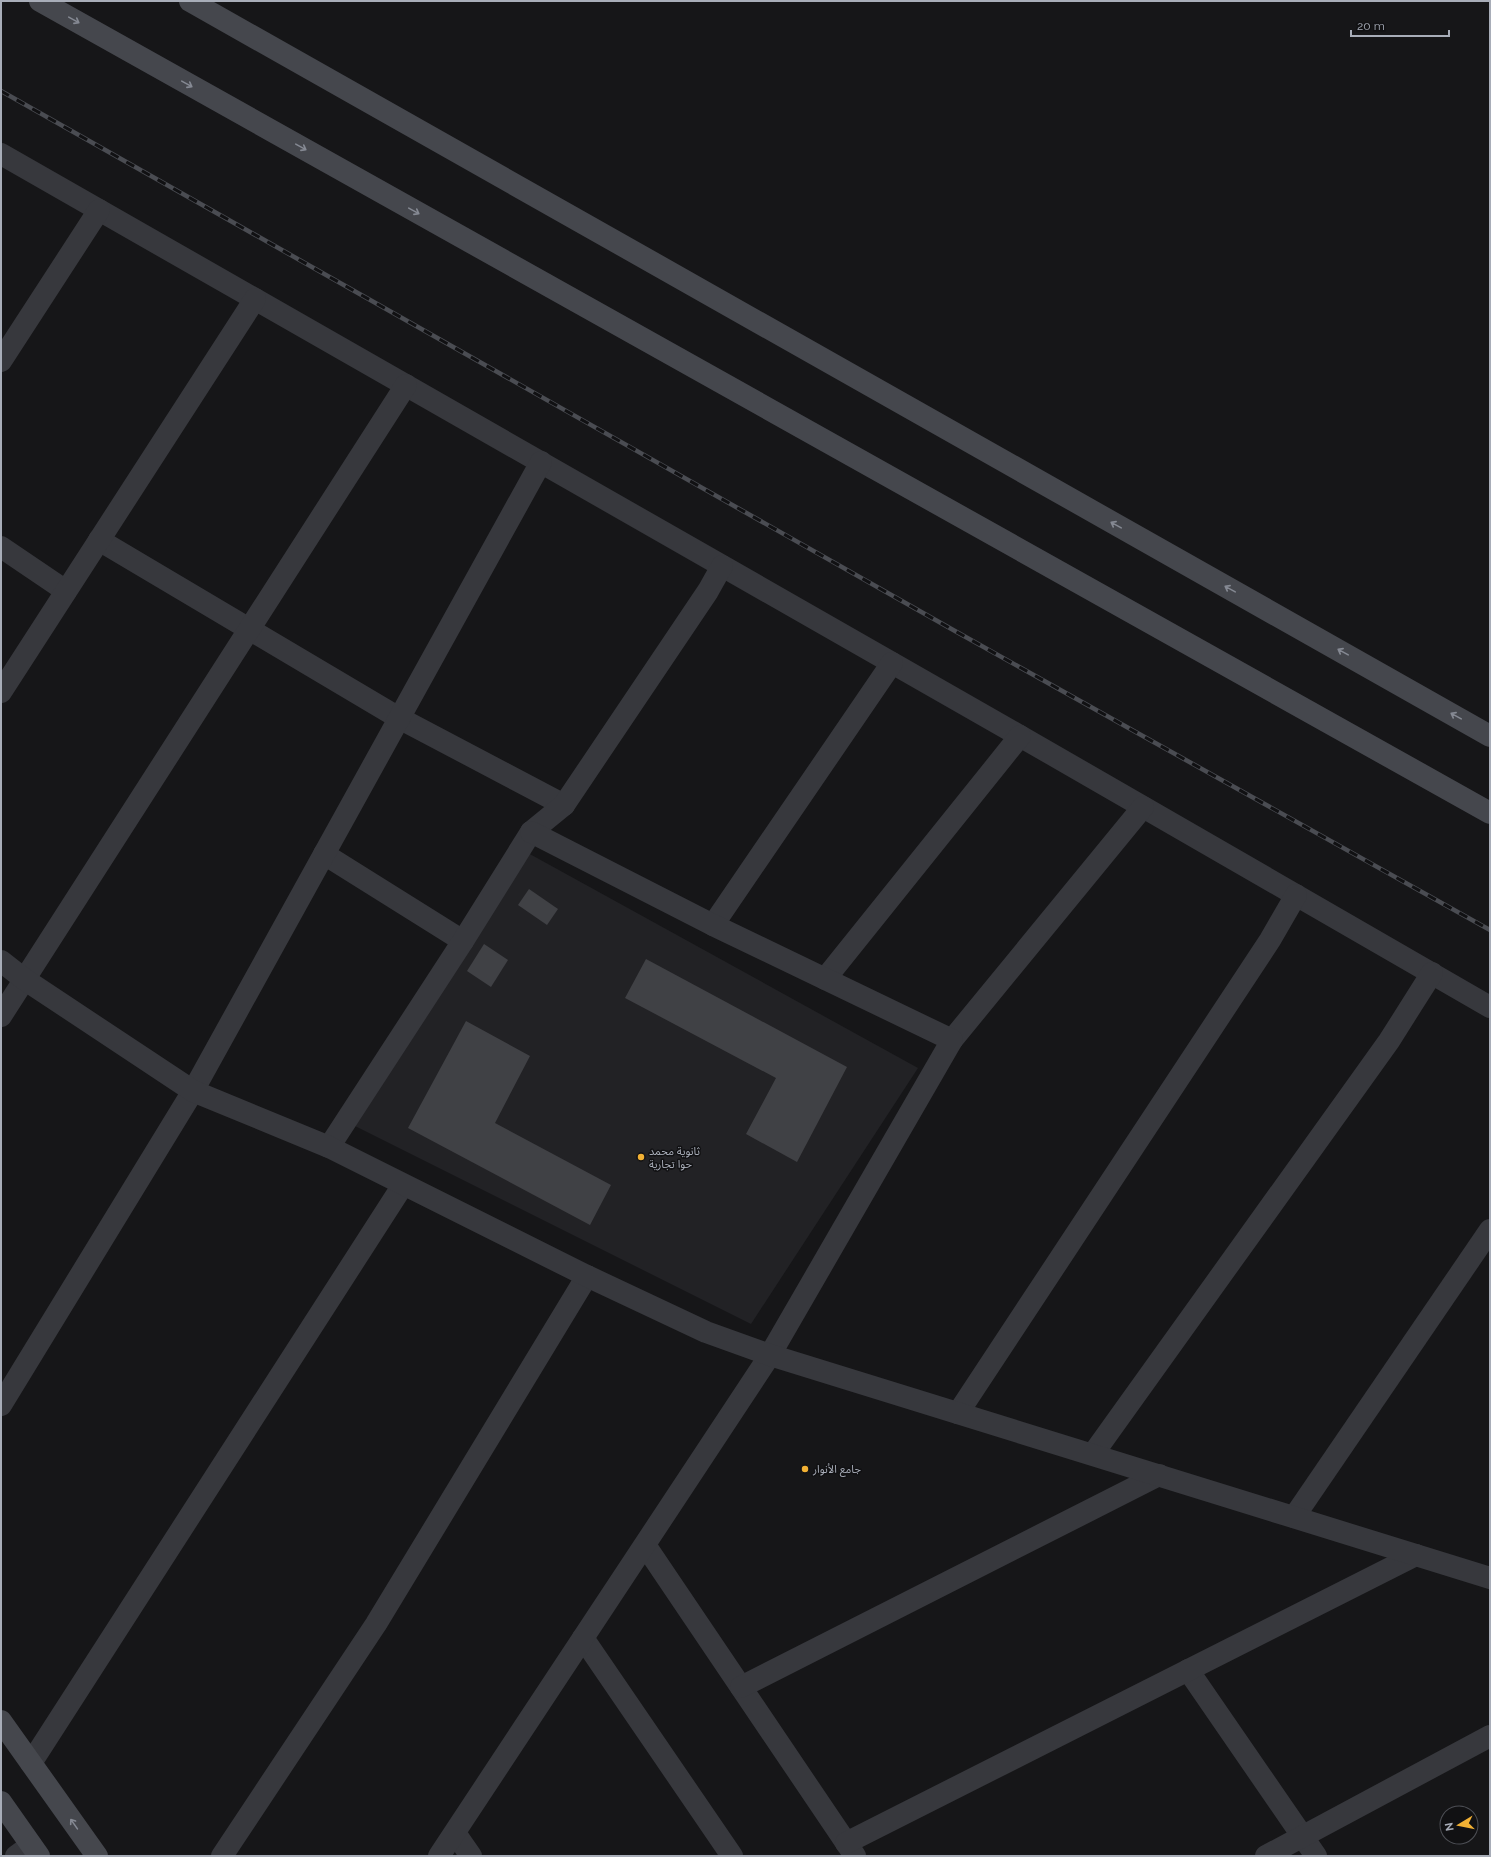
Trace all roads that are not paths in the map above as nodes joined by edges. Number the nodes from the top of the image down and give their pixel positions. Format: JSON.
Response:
{"nodes":[{"id":1,"x":40,"y":1,"type":"edge"},
{"id":2,"x":190,"y":1,"type":"edge"},
{"id":3,"x":1,"y":154,"type":"edge"},
{"id":4,"x":98,"y":210,"type":"junction"},
{"id":5,"x":255,"y":299,"type":"junction"},
{"id":6,"x":1,"y":361,"type":"edge"},
{"id":7,"x":406,"y":385,"type":"junction"},
{"id":8,"x":541,"y":462,"type":"junction"},
{"id":9,"x":99,"y":540,"type":"junction"},
{"id":10,"x":1,"y":547,"type":"edge"},
{"id":11,"x":722,"y":566,"type":"junction"},
{"id":12,"x":66,"y":591,"type":"junction"},
{"id":13,"x":249,"y":628,"type":"junction"},
{"id":14,"x":892,"y":663,"type":"junction"},
{"id":15,"x":1,"y":692,"type":"edge"},
{"id":16,"x":399,"y":718,"type":"junction"},
{"id":17,"x":1020,"y":736,"type":"junction"},
{"id":18,"x":1490,"y":736,"type":"edge"},
{"id":19,"x":564,"y":805,"type":"junction"},
{"id":20,"x":1143,"y":807,"type":"junction"},
{"id":21,"x":1490,"y":813,"type":"edge"},
{"id":22,"x":531,"y":832,"type":"junction"},
{"id":23,"x":324,"y":854,"type":"junction"},
{"id":24,"x":1296,"y":895,"type":"junction"},
{"id":25,"x":713,"y":925,"type":"junction"},
{"id":26,"x":463,"y":941,"type":"junction"},
{"id":27,"x":1,"y":961,"type":"edge"},
{"id":28,"x":1432,"y":973,"type":"junction"},
{"id":29,"x":24,"y":979,"type":"junction"},
{"id":30,"x":825,"y":980,"type":"junction"},
{"id":31,"x":1490,"y":1006,"type":"edge"},
{"id":32,"x":1,"y":1016,"type":"edge"},
{"id":33,"x":952,"y":1040,"type":"junction"},
{"id":34,"x":193,"y":1091,"type":"junction"},
{"id":35,"x":329,"y":1147,"type":"junction"},
{"id":36,"x":403,"y":1185,"type":"junction"},
{"id":37,"x":1490,"y":1230,"type":"edge"},
{"id":38,"x":587,"y":1276,"type":"junction"},
{"id":39,"x":770,"y":1354,"type":"junction"},
{"id":40,"x":1,"y":1405,"type":"edge"},
{"id":41,"x":958,"y":1413,"type":"junction"},
{"id":42,"x":1093,"y":1454,"type":"junction"},
{"id":43,"x":1159,"y":1475,"type":"junction"},
{"id":44,"x":1294,"y":1517,"type":"junction"},
{"id":45,"x":645,"y":1545,"type":"junction"},
{"id":46,"x":1416,"y":1555,"type":"junction"},
{"id":47,"x":1490,"y":1578,"type":"edge"},
{"id":48,"x":583,"y":1638,"type":"junction"},
{"id":49,"x":1188,"y":1670,"type":"junction"},
{"id":50,"x":741,"y":1687,"type":"junction"},
{"id":51,"x":1,"y":1721,"type":"edge"},
{"id":52,"x":1490,"y":1736,"type":"edge"},
{"id":53,"x":31,"y":1763,"type":"junction"},
{"id":54,"x":1,"y":1802,"type":"edge"},
{"id":55,"x":455,"y":1833,"type":"junction"},
{"id":56,"x":1303,"y":1836,"type":"junction"},
{"id":57,"x":850,"y":1849,"type":"edge"},
{"id":58,"x":29,"y":1852,"type":"edge"},
{"id":59,"x":97,"y":1856,"type":"edge"},
{"id":60,"x":222,"y":1856,"type":"edge"},
{"id":61,"x":439,"y":1856,"type":"edge"},
{"id":62,"x":471,"y":1856,"type":"edge"},
{"id":63,"x":732,"y":1856,"type":"edge"},
{"id":64,"x":1266,"y":1856,"type":"edge"},
{"id":65,"x":1316,"y":1856,"type":"edge"}],
"edges":[{"from":1,"to":21,"type":"main road","one_way":true},
{"from":18,"to":2,"type":"main road","one_way":true},
{"from":3,"to":4,"type":"street"},
{"from":4,"to":5,"type":"street"},
{"from":4,"to":6,"type":"street"},
{"from":5,"to":7,"type":"street"},
{"from":5,"to":9,"type":"street"},
{"from":7,"to":8,"type":"street"},
{"from":7,"to":13,"type":"street"},
{"from":8,"to":11,"type":"street"},
{"from":8,"to":16,"type":"street"},
{"from":9,"to":12,"type":"street"},
{"from":9,"to":13,"type":"street"},
{"from":10,"to":12,"type":"street"},
{"from":11,"to":14,"type":"street"},
{"from":11,"to":19,"type":"street"},
{"from":12,"to":15,"type":"street"},
{"from":13,"to":16,"type":"street"},
{"from":13,"to":29,"type":"street"},
{"from":14,"to":17,"type":"street"},
{"from":14,"to":25,"type":"street"},
{"from":16,"to":19,"type":"street"},
{"from":16,"to":23,"type":"street"},
{"from":17,"to":20,"type":"street"},
{"from":17,"to":30,"type":"street"},
{"from":19,"to":22,"type":"street"},
{"from":20,"to":24,"type":"street"},
{"from":20,"to":33,"type":"street"},
{"from":22,"to":25,"type":"street"},
{"from":22,"to":26,"type":"street"},
{"from":23,"to":26,"type":"street"},
{"from":23,"to":34,"type":"street"},
{"from":24,"to":28,"type":"street"},
{"from":24,"to":41,"type":"street"},
{"from":25,"to":30,"type":"street"},
{"from":26,"to":35,"type":"street"},
{"from":27,"to":29,"type":"street"},
{"from":28,"to":31,"type":"street"},
{"from":28,"to":42,"type":"street"},
{"from":29,"to":32,"type":"street"},
{"from":29,"to":34,"type":"street"},
{"from":30,"to":33,"type":"street"},
{"from":33,"to":39,"type":"street"},
{"from":34,"to":35,"type":"street"},
{"from":34,"to":40,"type":"street"},
{"from":35,"to":36,"type":"street"},
{"from":36,"to":38,"type":"street"},
{"from":36,"to":53,"type":"street"},
{"from":37,"to":44,"type":"street"},
{"from":38,"to":39,"type":"street"},
{"from":38,"to":60,"type":"street"},
{"from":39,"to":41,"type":"street"},
{"from":39,"to":45,"type":"street"},
{"from":41,"to":42,"type":"street"},
{"from":42,"to":43,"type":"street"},
{"from":43,"to":44,"type":"street"},
{"from":43,"to":50,"type":"street"},
{"from":44,"to":46,"type":"street"},
{"from":45,"to":48,"type":"street"},
{"from":45,"to":50,"type":"street"},
{"from":46,"to":47,"type":"street"},
{"from":46,"to":49,"type":"street"},
{"from":48,"to":55,"type":"street"},
{"from":48,"to":63,"type":"street"},
{"from":49,"to":56,"type":"street"},
{"from":49,"to":57,"type":"street"},
{"from":50,"to":57,"type":"street"},
{"from":51,"to":53,"type":"main road"},
{"from":52,"to":56,"type":"street"},
{"from":59,"to":53,"type":"main road","one_way":true},
{"from":54,"to":58,"type":"main road"},
{"from":55,"to":61,"type":"street"},
{"from":55,"to":62,"type":"street"},
{"from":56,"to":64,"type":"street"},
{"from":56,"to":65,"type":"street"}]}
